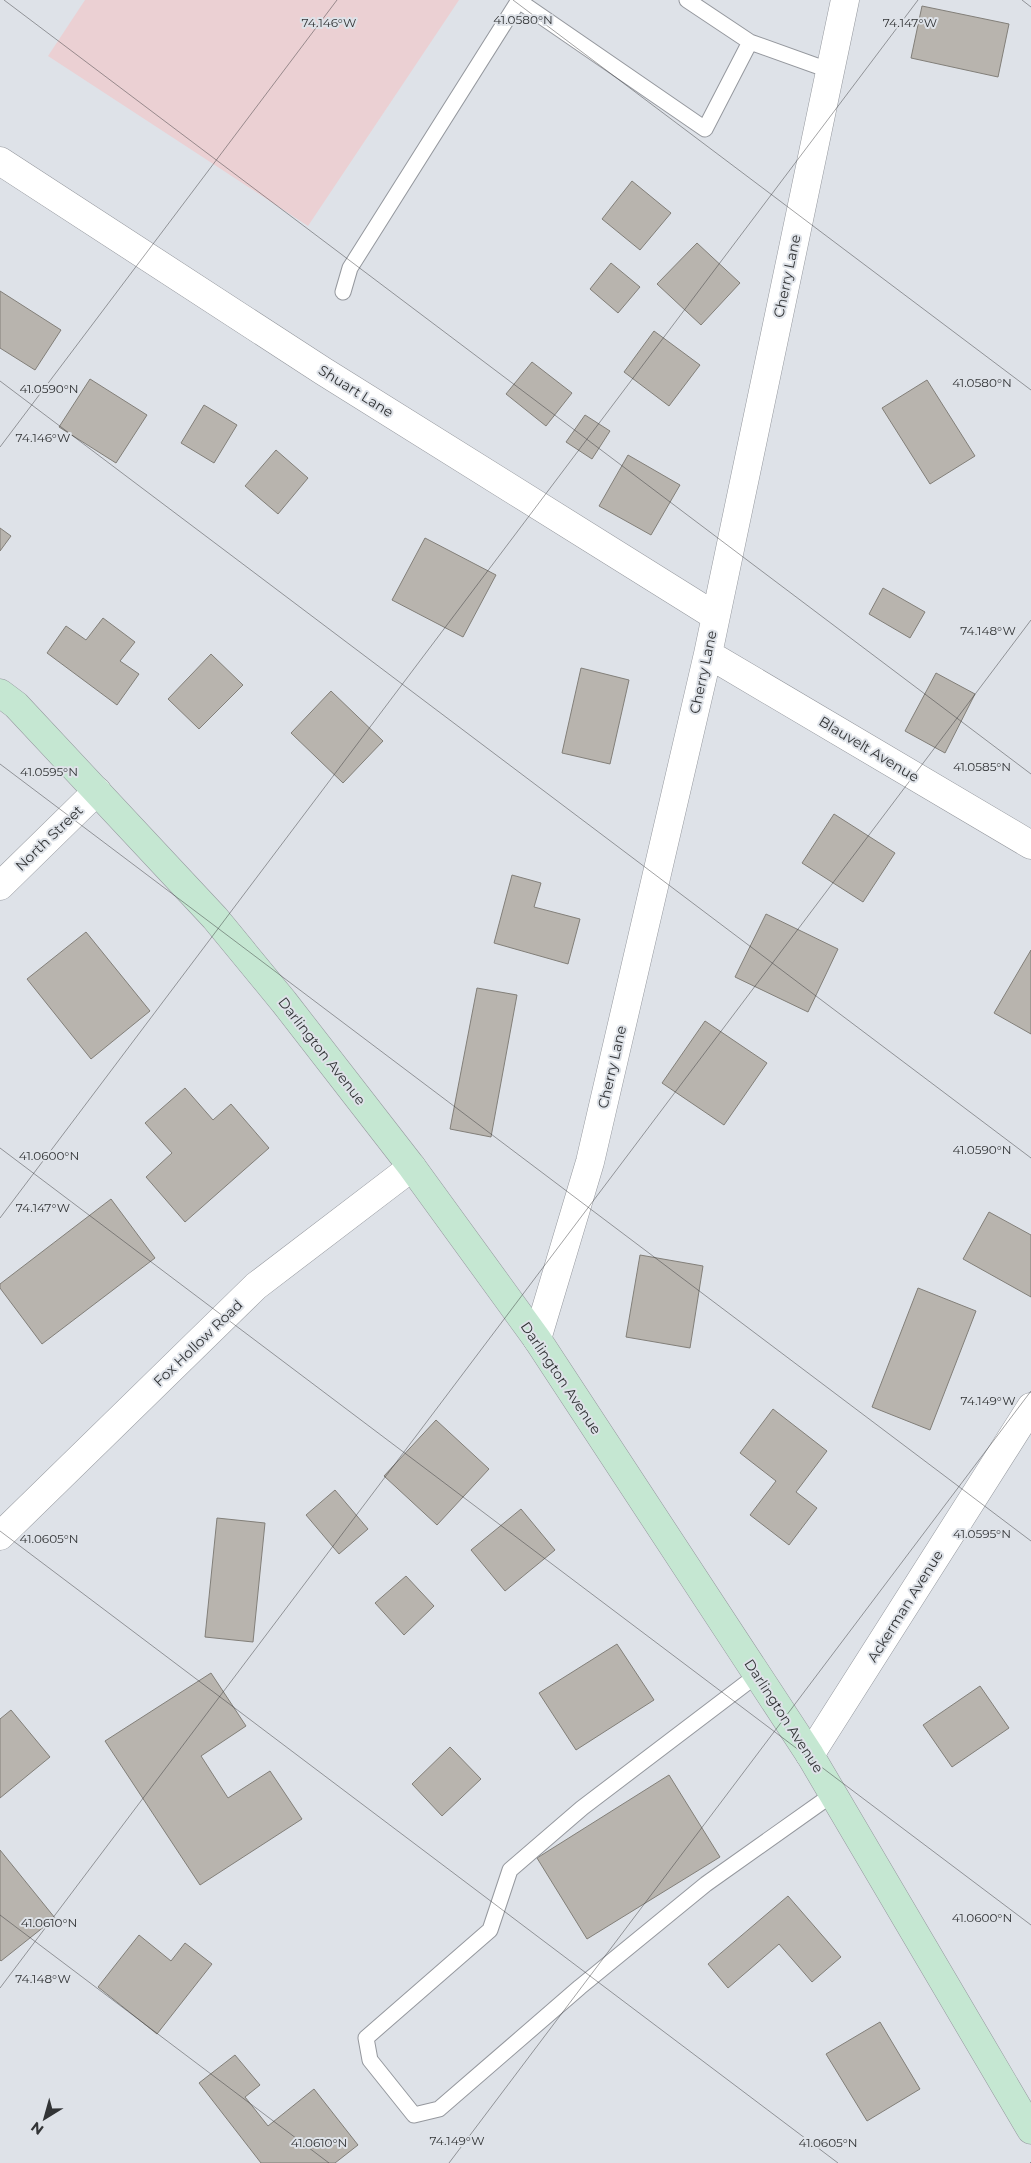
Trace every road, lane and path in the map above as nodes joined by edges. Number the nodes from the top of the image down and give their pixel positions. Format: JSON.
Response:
{"nodes":[{"id":1,"x":519,"y":0,"type":"edge"},
{"id":2,"x":687,"y":0,"type":"edge"},
{"id":3,"x":845,"y":0,"type":"edge"},
{"id":4,"x":750,"y":42,"type":"junction"},
{"id":5,"x":831,"y":71,"type":"junction"},
{"id":6,"x":0,"y":161,"type":"edge"},
{"id":7,"x":344,"y":292,"type":"dead end"},
{"id":8,"x":715,"y":616,"type":"junction"},
{"id":9,"x":708,"y":654,"type":"junction"},
{"id":10,"x":0,"y":693,"type":"edge"},
{"id":11,"x":98,"y":791,"type":"junction"},
{"id":12,"x":1031,"y":845,"type":"edge"},
{"id":13,"x":0,"y":886,"type":"edge"},
{"id":14,"x":412,"y":1167,"type":"junction"},
{"id":15,"x":537,"y":1339,"type":"junction"},
{"id":16,"x":1031,"y":1407,"type":"edge"},
{"id":17,"x":0,"y":1536,"type":"edge"},
{"id":18,"x":757,"y":1675,"type":"junction"},
{"id":19,"x":810,"y":1755,"type":"junction"},
{"id":20,"x":833,"y":1794,"type":"junction"},
{"id":21,"x":1031,"y":2130,"type":"edge"}],
"edges":[{"from":1,"to":4,"type":"lane"},
{"from":1,"to":7,"type":"lane"},
{"from":2,"to":4,"type":"lane"},
{"from":3,"to":5,"type":"street","name":"Cherry Lane"},
{"from":4,"to":5,"type":"lane"},
{"from":5,"to":8,"type":"street","name":"Cherry Lane"},
{"from":6,"to":8,"type":"street","name":"Shuart Lane"},
{"from":8,"to":9,"type":"street","name":"Cherry Lane"},
{"from":9,"to":12,"type":"street","name":"Blauvelt Avenue"},
{"from":9,"to":15,"type":"street","name":"Cherry Lane"},
{"from":10,"to":11,"type":"main road","name":"Darlington Avenue"},
{"from":11,"to":13,"type":"street","name":"North Street"},
{"from":11,"to":14,"type":"main road","name":"Darlington Avenue"},
{"from":14,"to":15,"type":"main road","name":"Darlington Avenue"},
{"from":14,"to":17,"type":"street","name":"Fox Hollow Road"},
{"from":15,"to":18,"type":"main road","name":"Darlington Avenue"},
{"from":16,"to":19,"type":"street","name":"Ackerman Avenue"},
{"from":18,"to":19,"type":"main road","name":"Darlington Avenue"},
{"from":18,"to":20,"type":"lane"},
{"from":19,"to":20,"type":"main road","name":"Darlington Avenue"},
{"from":20,"to":21,"type":"main road","name":"Darlington Avenue"}]}
